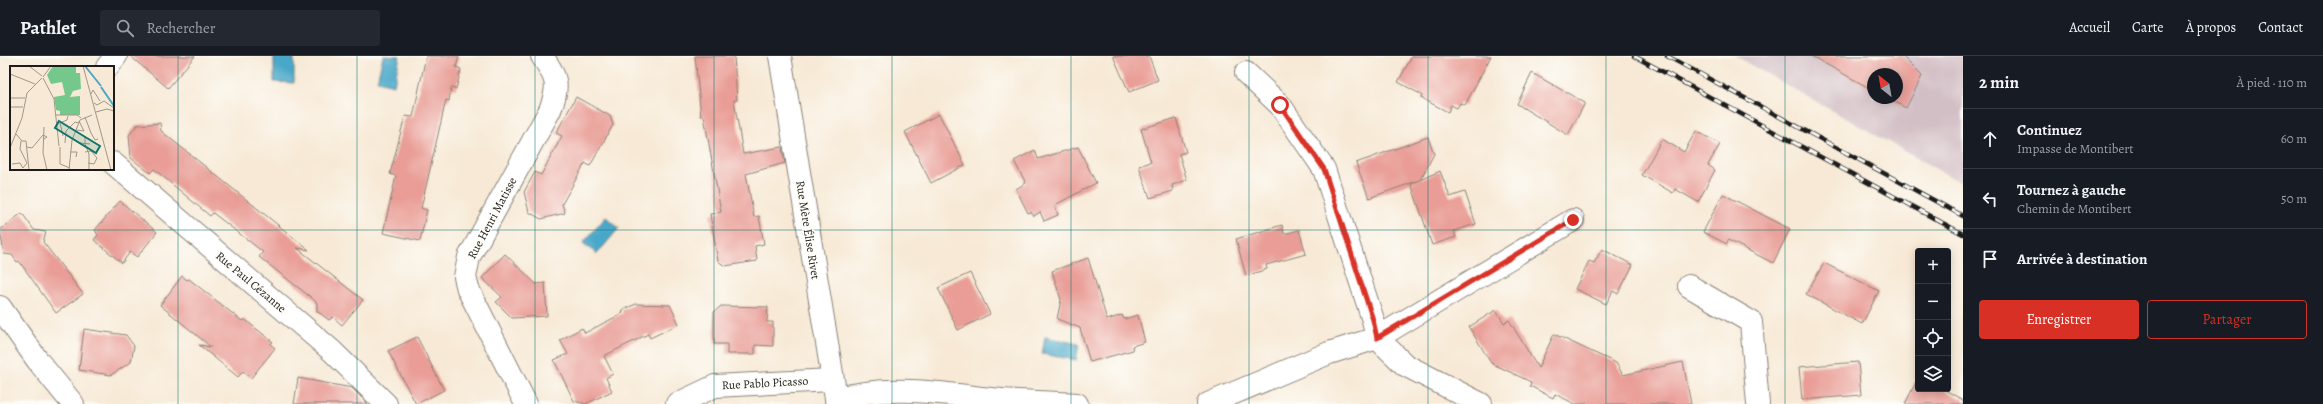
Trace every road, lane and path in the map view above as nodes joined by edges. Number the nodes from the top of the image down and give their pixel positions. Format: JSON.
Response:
{"nodes":[{"id":1,"x":116,"y":56,"type":"edge"},
{"id":2,"x":542,"y":56,"type":"edge"},
{"id":3,"x":780,"y":56,"type":"edge"},
{"id":4,"x":108,"y":66,"type":"edge"},
{"id":5,"x":1246,"y":73,"type":"dead end"},
{"id":6,"x":114,"y":165,"type":"edge"},
{"id":7,"x":1573,"y":220,"type":"dead end"},
{"id":8,"x":1689,"y":286,"type":"dead end"},
{"id":9,"x":0,"y":307,"type":"edge"},
{"id":10,"x":1377,"y":338,"type":"junction"},
{"id":11,"x":835,"y":394,"type":"edge"},
{"id":12,"x":73,"y":404,"type":"edge"},
{"id":13,"x":386,"y":404,"type":"edge"},
{"id":14,"x":526,"y":404,"type":"edge"},
{"id":15,"x":677,"y":404,"type":"edge"},
{"id":16,"x":1077,"y":404,"type":"edge"},
{"id":17,"x":1208,"y":404,"type":"edge"},
{"id":18,"x":1482,"y":404,"type":"edge"},
{"id":19,"x":1758,"y":404,"type":"edge"}],
"edges":[{"from":1,"to":4,"type":"street"},
{"from":2,"to":14,"type":"street","name":"Rue Henri Matisse"},
{"from":3,"to":11,"type":"street","name":"Rue Mère Élise Rivet"},
{"from":5,"to":10,"type":"street"},
{"from":6,"to":13,"type":"street","name":"Rue Paul Cézanne"},
{"from":7,"to":10,"type":"street"},
{"from":8,"to":19,"type":"street"},
{"from":9,"to":12,"type":"street"},
{"from":10,"to":17,"type":"street"},
{"from":10,"to":18,"type":"street"},
{"from":11,"to":15,"type":"street","name":"Rue Pablo Picasso"},
{"from":11,"to":16,"type":"street","name":"Rue Pablo Picasso"}]}
